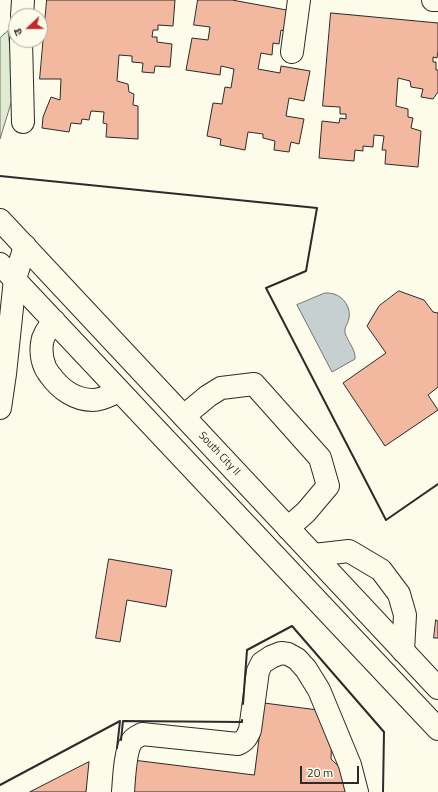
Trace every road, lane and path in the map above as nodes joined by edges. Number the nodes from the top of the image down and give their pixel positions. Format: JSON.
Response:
{"nodes":[{"id":1,"x":299,"y":0,"type":"edge"},
{"id":2,"x":433,"y":0,"type":"edge"},
{"id":3,"x":438,"y":0,"type":"edge"},
{"id":4,"x":21,"y":48,"type":"edge"},
{"id":5,"x":292,"y":52,"type":"dead end"},
{"id":6,"x":23,"y":122,"type":"dead end"},
{"id":7,"x":0,"y":220,"type":"edge"},
{"id":8,"x":25,"y":246,"type":"junction"},
{"id":9,"x":7,"y":272,"type":"edge"},
{"id":10,"x":54,"y":321,"type":"junction"},
{"id":11,"x":120,"y":390,"type":"junction"},
{"id":12,"x":0,"y":408,"type":"edge"},
{"id":13,"x":184,"y":416,"type":"junction"},
{"id":14,"x":288,"y":528,"type":"junction"},
{"id":15,"x":314,"y":556,"type":"junction"},
{"id":16,"x":403,"y":651,"type":"junction"},
{"id":17,"x":438,"y":688,"type":"edge"},
{"id":18,"x":435,"y":719,"type":"edge"},
{"id":19,"x":123,"y":792,"type":"edge"},
{"id":20,"x":357,"y":792,"type":"edge"}],
"edges":[{"from":1,"to":5,"type":"main road"},
{"from":2,"to":3,"type":"main road"},
{"from":4,"to":6,"type":"main road"},
{"from":7,"to":8,"type":"main road","name":"South City II"},
{"from":8,"to":9,"type":"main road"},
{"from":8,"to":13,"type":"main road","name":"South City II"},
{"from":9,"to":10,"type":"main road"},
{"from":9,"to":12,"type":"main road"},
{"from":10,"to":11,"type":"main road"},
{"from":10,"to":11,"type":"main road"},
{"from":11,"to":18,"type":"main road"},
{"from":13,"to":14,"type":"main road","name":"South City II"},
{"from":13,"to":14,"type":"main road"},
{"from":14,"to":15,"type":"main road","name":"South City II"},
{"from":15,"to":16,"type":"main road","name":"South City II"},
{"from":15,"to":16,"type":"main road"},
{"from":16,"to":17,"type":"main road","name":"South City II"},
{"from":19,"to":20,"type":"main road"}]}
